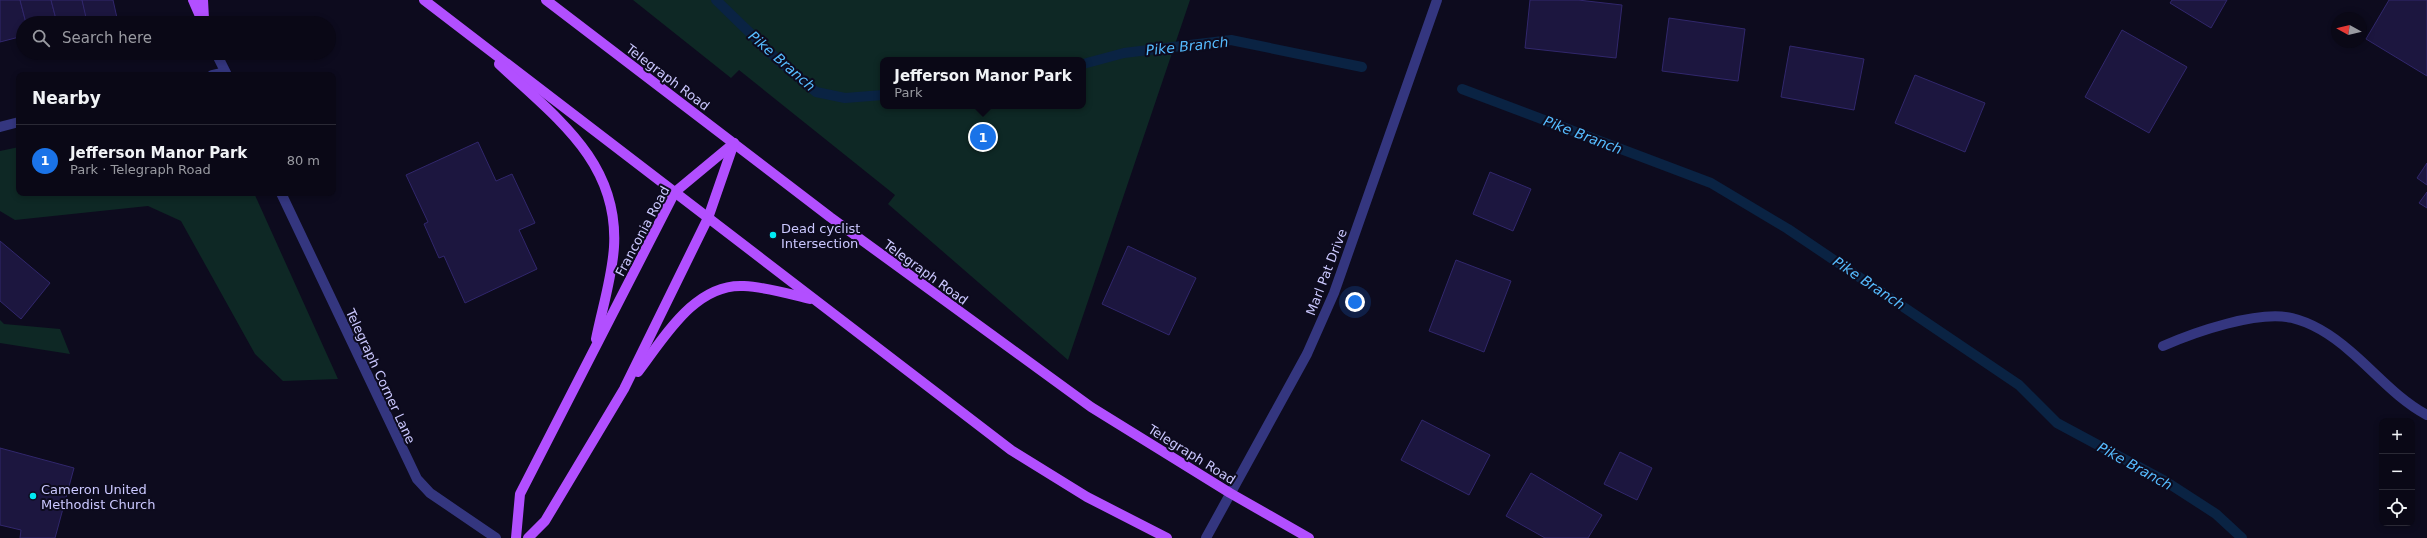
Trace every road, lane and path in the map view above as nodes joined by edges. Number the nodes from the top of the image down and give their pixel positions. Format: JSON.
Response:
{"nodes":[{"id":1,"x":193,"y":0,"type":"edge"},
{"id":2,"x":202,"y":0,"type":"edge"},
{"id":3,"x":424,"y":0,"type":"edge"},
{"id":4,"x":546,"y":0,"type":"edge"},
{"id":5,"x":1437,"y":0,"type":"edge"},
{"id":6,"x":200,"y":16,"type":"edge"},
{"id":7,"x":203,"y":16,"type":"edge"},
{"id":8,"x":455,"y":23,"type":"junction"},
{"id":9,"x":220,"y":60,"type":"edge"},
{"id":10,"x":226,"y":72,"type":"edge"},
{"id":11,"x":16,"y":123,"type":"edge"},
{"id":12,"x":0,"y":127,"type":"edge"},
{"id":13,"x":734,"y":143,"type":"junction"},
{"id":14,"x":675,"y":192,"type":"junction"},
{"id":15,"x":282,"y":196,"type":"edge"},
{"id":16,"x":708,"y":218,"type":"junction"},
{"id":17,"x":813,"y":299,"type":"junction"},
{"id":18,"x":2164,"y":346,"type":"dead end"},
{"id":19,"x":592,"y":354,"type":"junction"},
{"id":20,"x":624,"y":389,"type":"junction"},
{"id":21,"x":2427,"y":414,"type":"edge"},
{"id":22,"x":1230,"y":493,"type":"junction"},
{"id":23,"x":496,"y":538,"type":"edge"},
{"id":24,"x":516,"y":538,"type":"edge"},
{"id":25,"x":528,"y":538,"type":"edge"},
{"id":26,"x":1167,"y":538,"type":"edge"},
{"id":27,"x":1206,"y":538,"type":"edge"},
{"id":28,"x":1309,"y":538,"type":"edge"}],
"edges":[{"from":1,"to":6,"type":"main road"},
{"from":2,"to":7,"type":"main road"},
{"from":3,"to":8,"type":"main road"},
{"from":4,"to":13,"type":"main road","name":"Telegraph Road"},
{"from":5,"to":22,"type":"street","name":"Marl Pat Drive"},
{"from":8,"to":14,"type":"main road"},
{"from":8,"to":19,"type":"main road"},
{"from":9,"to":10,"type":"street"},
{"from":11,"to":12,"type":"street"},
{"from":13,"to":14,"type":"main road","name":"Franconia Road"},
{"from":13,"to":16,"type":"main road"},
{"from":13,"to":22,"type":"main road","name":"Telegraph Road"},
{"from":14,"to":16,"type":"main road"},
{"from":14,"to":19,"type":"main road","name":"Franconia Road"},
{"from":15,"to":23,"type":"street","name":"Telegraph Corner Lane"},
{"from":16,"to":17,"type":"main road"},
{"from":16,"to":20,"type":"main road"},
{"from":17,"to":20,"type":"main road"},
{"from":17,"to":26,"type":"main road"},
{"from":18,"to":21,"type":"street"},
{"from":19,"to":24,"type":"main road","name":"Franconia Road"},
{"from":20,"to":25,"type":"main road"},
{"from":22,"to":27,"type":"street","name":"Marl Pat Drive"},
{"from":22,"to":28,"type":"main road","name":"Telegraph Road"}]}
